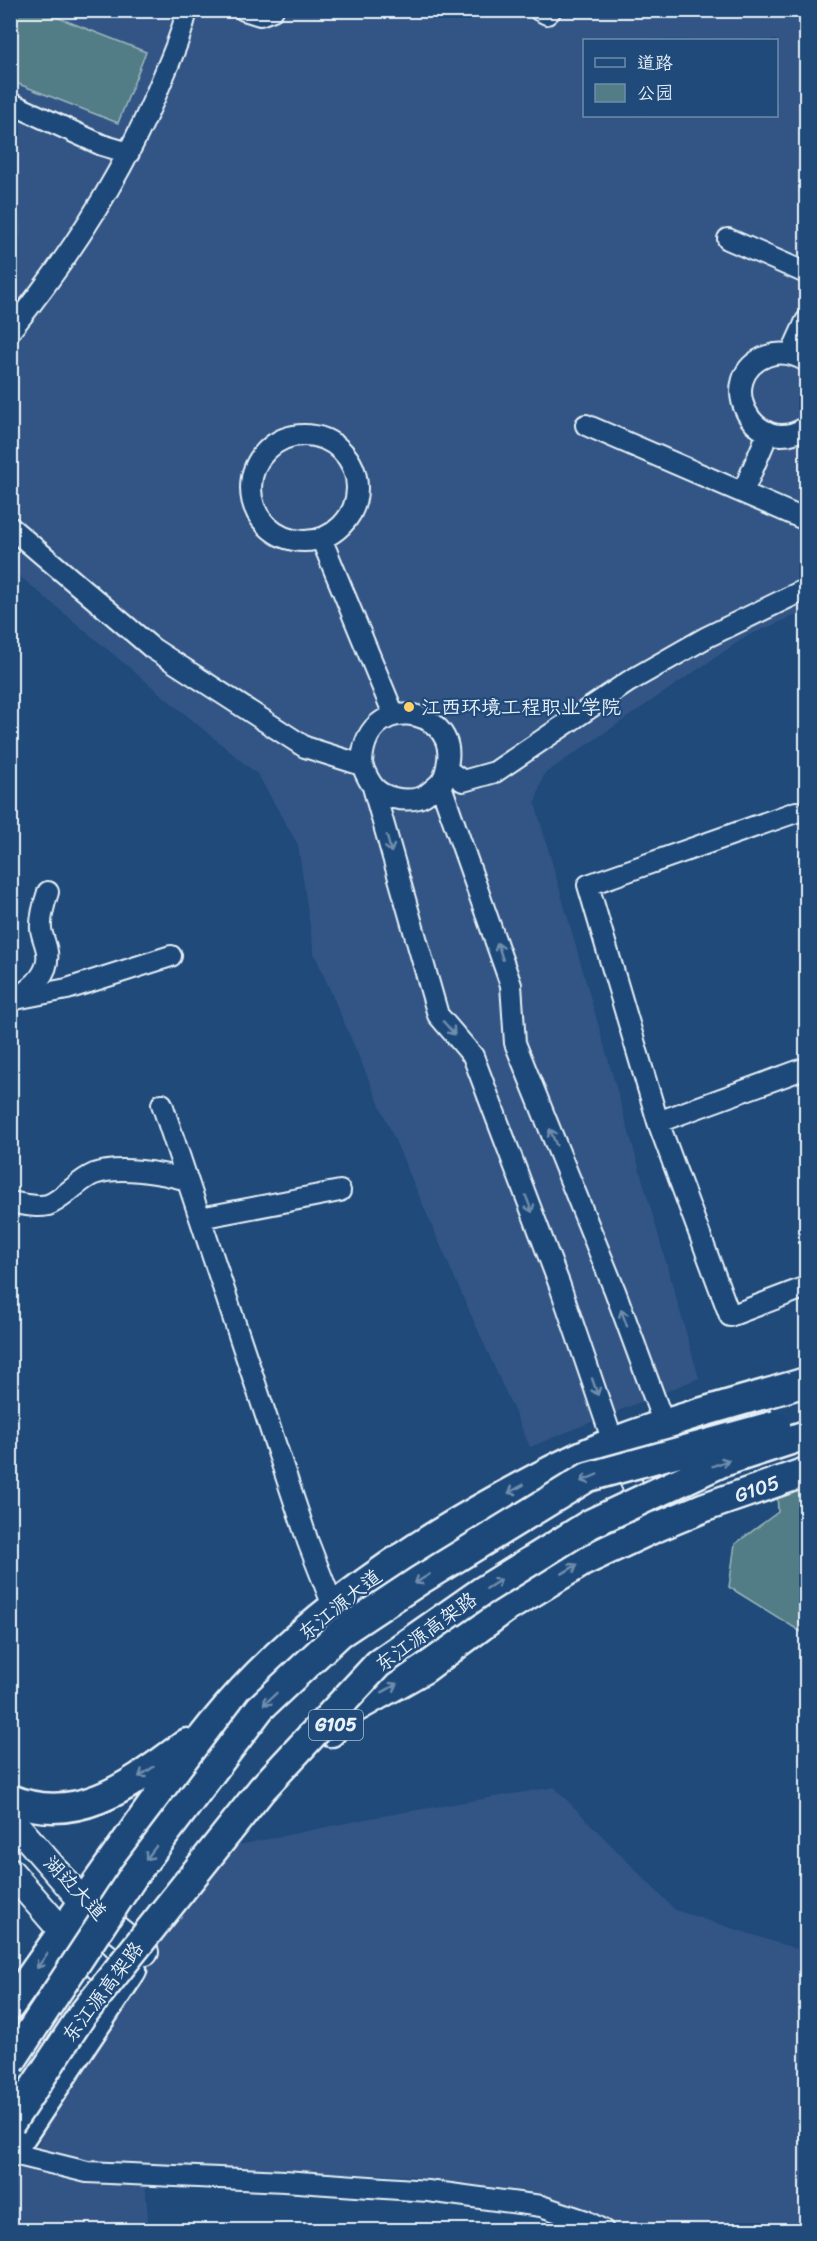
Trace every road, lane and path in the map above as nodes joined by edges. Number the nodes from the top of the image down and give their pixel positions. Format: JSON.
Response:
{"nodes":[{"id":1,"x":187,"y":10,"type":"edge"},
{"id":2,"x":243,"y":10,"type":"edge"},
{"id":3,"x":273,"y":10,"type":"edge"},
{"id":4,"x":539,"y":10,"type":"edge"},
{"id":5,"x":550,"y":10,"type":"edge"},
{"id":6,"x":10,"y":103,"type":"edge"},
{"id":7,"x":129,"y":153,"type":"junction"},
{"id":8,"x":728,"y":239,"type":"dead end"},
{"id":9,"x":807,"y":273,"type":"edge"},
{"id":10,"x":807,"y":321,"type":"edge"},
{"id":11,"x":10,"y":331,"type":"edge"},
{"id":12,"x":799,"y":358,"type":"edge"},
{"id":13,"x":586,"y":425,"type":"dead end"},
{"id":14,"x":807,"y":427,"type":"edge"},
{"id":15,"x":768,"y":433,"type":"junction"},
{"id":16,"x":743,"y":492,"type":"junction"},
{"id":17,"x":807,"y":520,"type":"edge"},
{"id":18,"x":10,"y":527,"type":"edge"},
{"id":19,"x":321,"y":538,"type":"junction"},
{"id":20,"x":807,"y":589,"type":"edge"},
{"id":21,"x":394,"y":715,"type":"junction"},
{"id":22,"x":362,"y":765,"type":"junction"},
{"id":23,"x":443,"y":777,"type":"junction"},
{"id":24,"x":374,"y":787,"type":"junction"},
{"id":25,"x":796,"y":812,"type":"dead end"},
{"id":26,"x":48,"y":892,"type":"dead end"},
{"id":27,"x":171,"y":956,"type":"dead end"},
{"id":28,"x":12,"y":1000,"type":"edge"},
{"id":29,"x":807,"y":1068,"type":"edge"},
{"id":30,"x":162,"y":1104,"type":"dead end"},
{"id":31,"x":658,"y":1122,"type":"junction"},
{"id":32,"x":187,"y":1180,"type":"junction"},
{"id":33,"x":340,"y":1191,"type":"dead end"},
{"id":34,"x":10,"y":1202,"type":"edge"},
{"id":35,"x":200,"y":1218,"type":"junction"},
{"id":36,"x":807,"y":1287,"type":"edge"},
{"id":37,"x":807,"y":1382,"type":"edge"},
{"id":38,"x":807,"y":1392,"type":"edge"},
{"id":39,"x":719,"y":1408,"type":"junction"},
{"id":40,"x":807,"y":1415,"type":"edge"},
{"id":41,"x":662,"y":1424,"type":"junction"},
{"id":42,"x":807,"y":1435,"type":"edge"},
{"id":43,"x":614,"y":1442,"type":"junction"},
{"id":44,"x":804,"y":1472,"type":"edge"},
{"id":45,"x":705,"y":1507,"type":"junction"},
{"id":46,"x":651,"y":1529,"type":"junction"},
{"id":47,"x":333,"y":1606,"type":"junction"},
{"id":48,"x":211,"y":1726,"type":"junction"},
{"id":49,"x":12,"y":1802,"type":"edge"},
{"id":50,"x":10,"y":1871,"type":"edge"},
{"id":51,"x":10,"y":1886,"type":"edge"},
{"id":52,"x":83,"y":1902,"type":"junction"},
{"id":53,"x":62,"y":1931,"type":"junction"},
{"id":54,"x":145,"y":1952,"type":"junction"},
{"id":55,"x":120,"y":1988,"type":"junction"},
{"id":56,"x":10,"y":2006,"type":"edge"},
{"id":57,"x":10,"y":2063,"type":"edge"},
{"id":58,"x":10,"y":2124,"type":"edge"},
{"id":59,"x":10,"y":2153,"type":"edge"},
{"id":60,"x":603,"y":2230,"type":"edge"}],
"edges":[{"from":1,"to":7,"type":"street"},
{"from":2,"to":3,"type":"street"},
{"from":4,"to":5,"type":"street"},
{"from":6,"to":7,"type":"street"},
{"from":7,"to":11,"type":"street"},
{"from":8,"to":9,"type":"street"},
{"from":10,"to":12,"type":"street"},
{"from":12,"to":15,"type":"street"},
{"from":13,"to":16,"type":"street"},
{"from":14,"to":15,"type":"street"},
{"from":15,"to":16,"type":"street"},
{"from":16,"to":17,"type":"street"},
{"from":18,"to":22,"type":"street"},
{"from":19,"to":19,"type":"street"},
{"from":19,"to":21,"type":"street"},
{"from":20,"to":23,"type":"street"},
{"from":21,"to":22,"type":"street"},
{"from":21,"to":23,"type":"street"},
{"from":22,"to":24,"type":"street"},
{"from":23,"to":24,"type":"street"},
{"from":41,"to":23,"type":"street","one_way":true},
{"from":24,"to":43,"type":"street","one_way":true},
{"from":25,"to":31,"type":"street"},
{"from":26,"to":28,"type":"street"},
{"from":27,"to":28,"type":"street"},
{"from":29,"to":31,"type":"street"},
{"from":30,"to":32,"type":"street"},
{"from":31,"to":36,"type":"street"},
{"from":32,"to":34,"type":"street"},
{"from":32,"to":35,"type":"street"},
{"from":33,"to":35,"type":"street"},
{"from":35,"to":47,"type":"street"},
{"from":37,"to":39,"type":"highway","name":"东江源大道"},
{"from":38,"to":39,"type":"highway"},
{"from":39,"to":41,"type":"highway","name":"东江源大道"},
{"from":40,"to":57,"type":"highway","name":"东江源高架路","one_way":true,"bridge":true},
{"from":41,"to":43,"type":"highway","name":"东江源大道"},
{"from":41,"to":45,"type":"street"},
{"from":58,"to":42,"type":"highway","name":"东江源高架路","one_way":true,"bridge":true},
{"from":43,"to":46,"type":"street"},
{"from":43,"to":47,"type":"highway","name":"东江源大道","one_way":true},
{"from":44,"to":45,"type":"highway","name":"G105","number":"G105"},
{"from":45,"to":46,"type":"highway","name":"G105","number":"G105"},
{"from":54,"to":46,"type":"highway","name":"G105","number":"G105","one_way":true},
{"from":47,"to":48,"type":"highway","name":"东江源大道"},
{"from":48,"to":49,"type":"highway","one_way":true},
{"from":48,"to":52,"type":"highway","name":"东江源大道"},
{"from":49,"to":52,"type":"main road","name":"湖边大道"},
{"from":50,"to":53,"type":"main road","name":"湖边大道"},
{"from":51,"to":53,"type":"street"},
{"from":52,"to":53,"type":"highway","name":"东江源大道"},
{"from":52,"to":54,"type":"main road","name":"湖边大道"},
{"from":53,"to":55,"type":"main road","name":"湖边大道"},
{"from":53,"to":56,"type":"highway","name":"东江源大道","one_way":true},
{"from":54,"to":55,"type":"highway","name":"G105","number":"G105"},
{"from":55,"to":59,"type":"highway","name":"G105","number":"G105"},
{"from":59,"to":60,"type":"street"}]}
